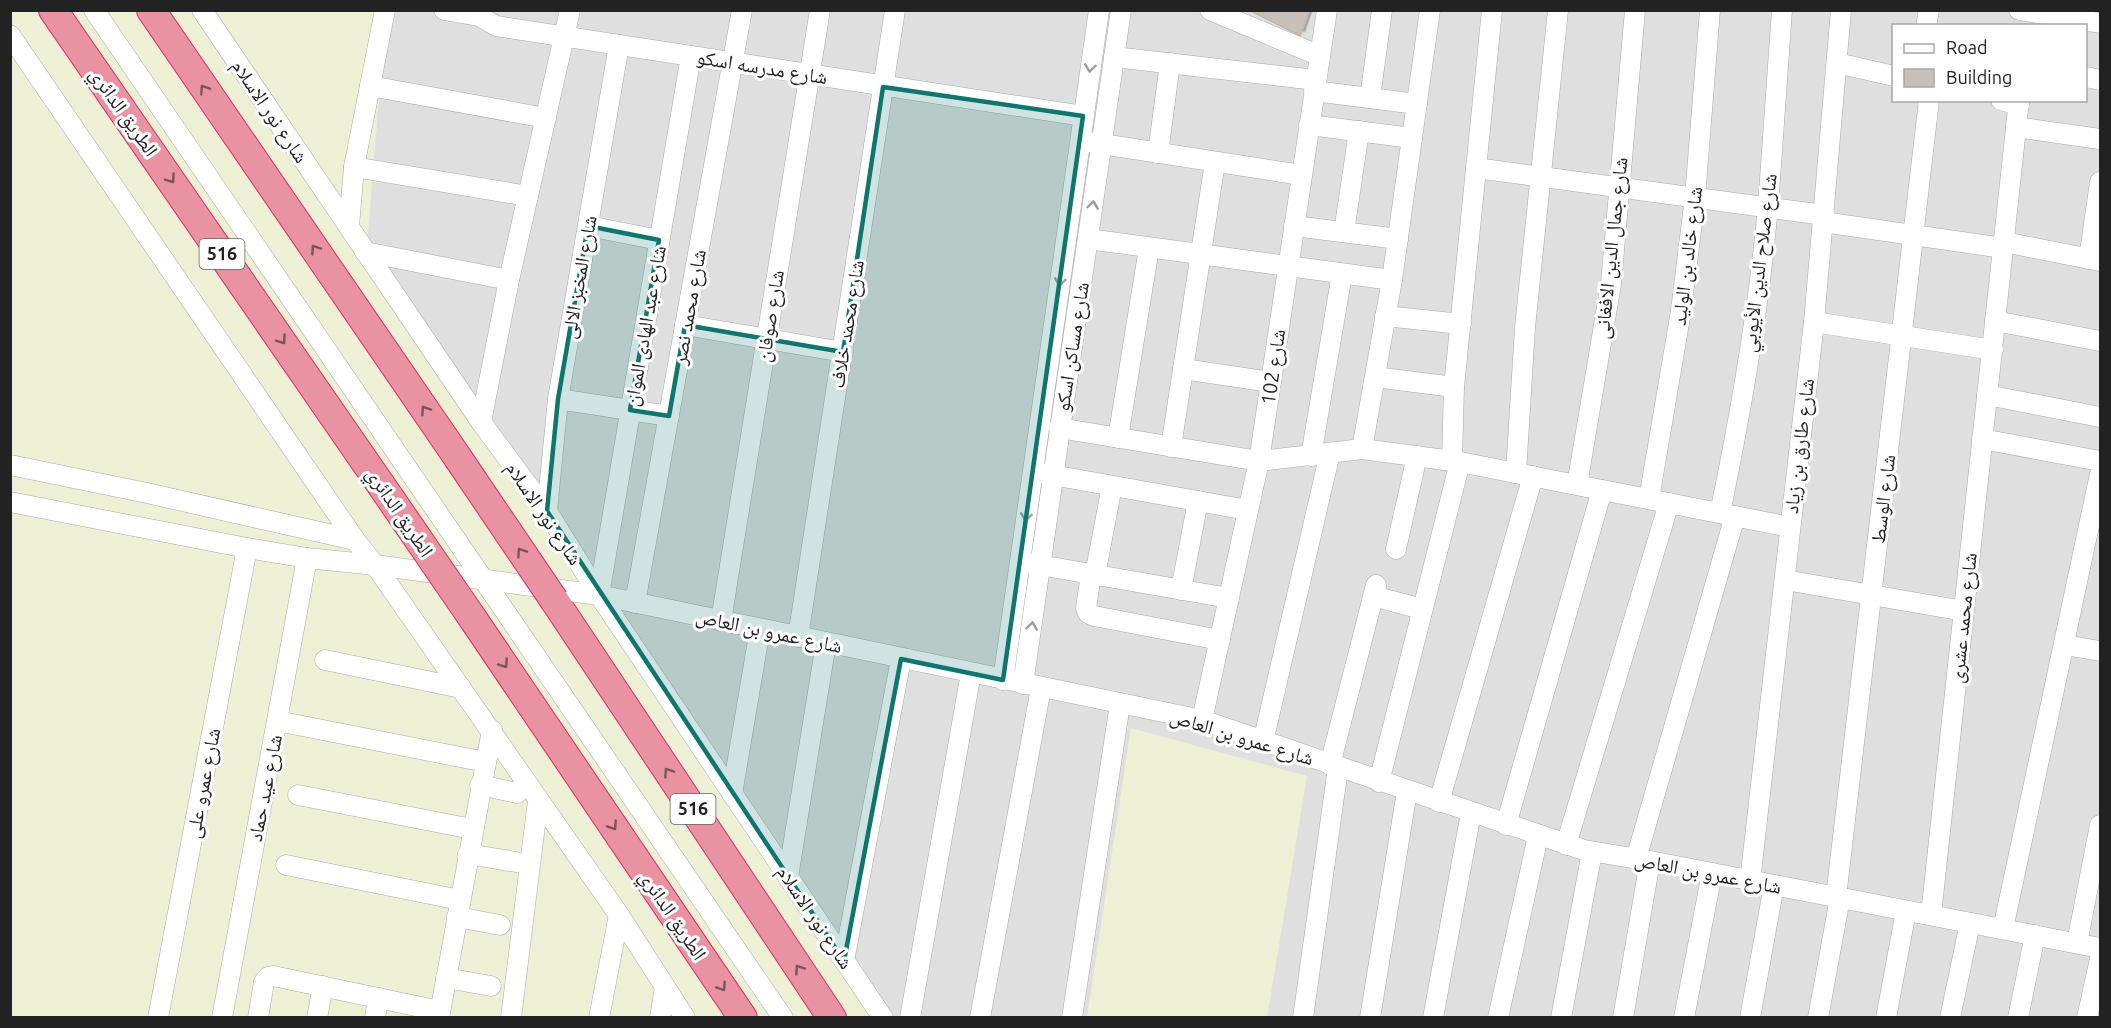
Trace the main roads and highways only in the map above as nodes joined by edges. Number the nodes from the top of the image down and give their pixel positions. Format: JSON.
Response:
{"nodes":[{"id":1,"x":53,"y":10,"type":"edge"},
{"id":2,"x":151,"y":10,"type":"edge"},
{"id":3,"x":743,"y":1017,"type":"edge"},
{"id":4,"x":832,"y":1017,"type":"edge"}],
"edges":[{"from":1,"to":3,"type":"highway","name":"الطريق الدائري","number":"516","one_way":true,"bridge":true},
{"from":4,"to":2,"type":"highway","number":"516","one_way":true,"bridge":true}]}
